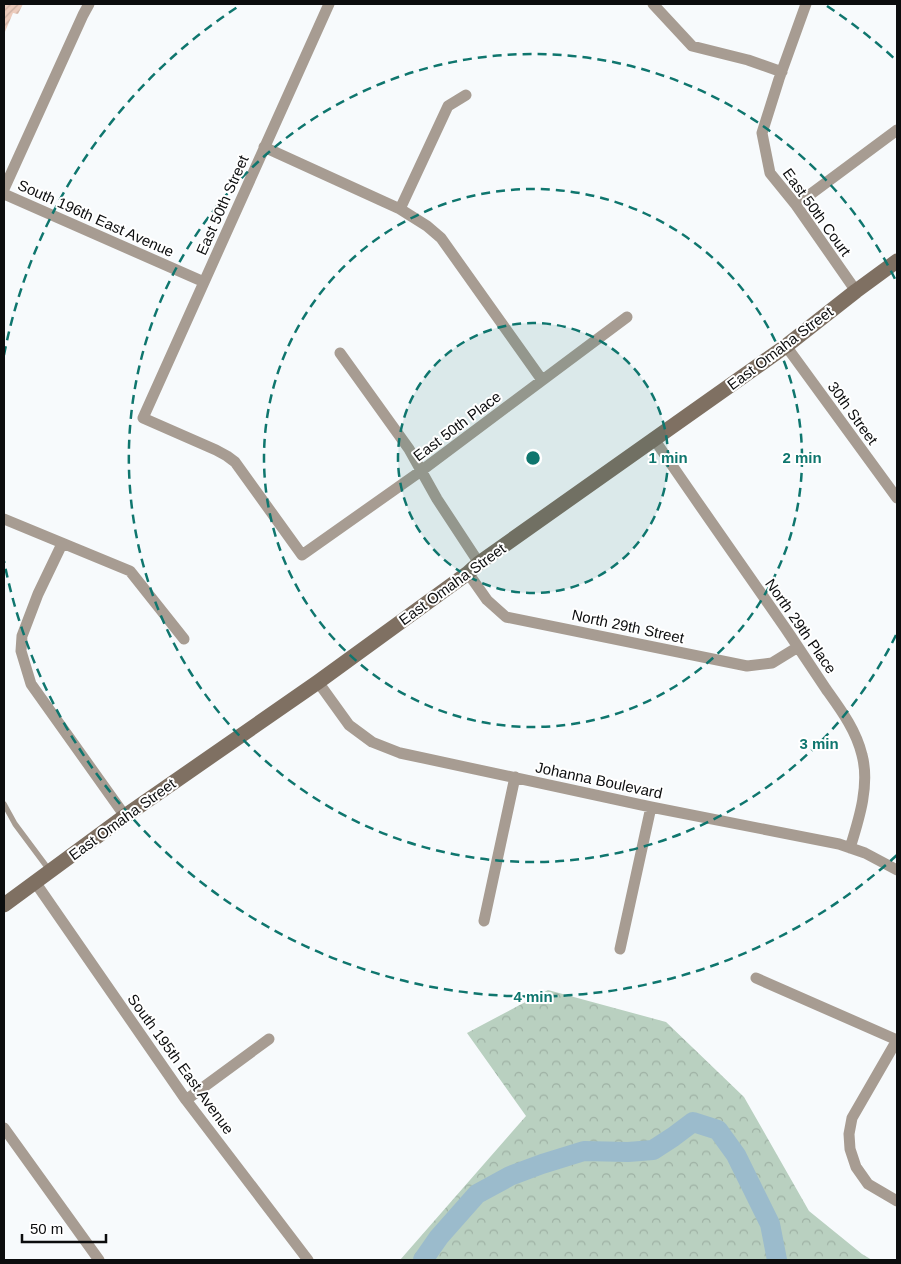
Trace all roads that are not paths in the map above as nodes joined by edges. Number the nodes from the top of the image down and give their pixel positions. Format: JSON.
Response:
{"nodes":[{"id":1,"x":88,"y":4,"type":"edge"},
{"id":2,"x":329,"y":4,"type":"edge"},
{"id":3,"x":653,"y":4,"type":"edge"},
{"id":4,"x":806,"y":4,"type":"edge"},
{"id":5,"x":782,"y":72,"type":"junction"},
{"id":6,"x":466,"y":94,"type":"dead end"},
{"id":7,"x":897,"y":130,"type":"edge"},
{"id":8,"x":264,"y":147,"type":"junction"},
{"id":9,"x":4,"y":189,"type":"edge"},
{"id":10,"x":4,"y":194,"type":"edge"},
{"id":11,"x":796,"y":206,"type":"junction"},
{"id":12,"x":400,"y":208,"type":"junction"},
{"id":13,"x":897,"y":261,"type":"edge"},
{"id":14,"x":204,"y":282,"type":"junction"},
{"id":15,"x":856,"y":291,"type":"junction"},
{"id":16,"x":627,"y":317,"type":"dead end"},
{"id":17,"x":786,"y":346,"type":"junction"},
{"id":18,"x":340,"y":354,"type":"dead end"},
{"id":19,"x":542,"y":380,"type":"junction"},
{"id":20,"x":654,"y":439,"type":"junction"},
{"id":21,"x":421,"y":471,"type":"junction"},
{"id":22,"x":897,"y":498,"type":"edge"},
{"id":23,"x":4,"y":519,"type":"edge"},
{"id":24,"x":62,"y":544,"type":"junction"},
{"id":25,"x":302,"y":555,"type":"joint"},
{"id":26,"x":473,"y":568,"type":"junction"},
{"id":27,"x":184,"y":639,"type":"dead end"},
{"id":28,"x":798,"y":647,"type":"junction"},
{"id":29,"x":318,"y":682,"type":"junction"},
{"id":30,"x":515,"y":777,"type":"junction"},
{"id":31,"x":4,"y":804,"type":"edge"},
{"id":32,"x":651,"y":807,"type":"junction"},
{"id":33,"x":126,"y":816,"type":"junction"},
{"id":34,"x":850,"y":848,"type":"junction"},
{"id":35,"x":897,"y":870,"type":"edge"},
{"id":36,"x":50,"y":871,"type":"junction"},
{"id":37,"x":35,"y":882,"type":"junction"},
{"id":38,"x":4,"y":905,"type":"edge"},
{"id":39,"x":484,"y":921,"type":"dead end"},
{"id":40,"x":620,"y":949,"type":"dead end"},
{"id":41,"x":756,"y":978,"type":"dead end"},
{"id":42,"x":269,"y":1038,"type":"dead end"},
{"id":43,"x":897,"y":1040,"type":"edge"},
{"id":44,"x":186,"y":1100,"type":"junction"},
{"id":45,"x":4,"y":1128,"type":"edge"},
{"id":46,"x":897,"y":1201,"type":"edge"},
{"id":47,"x":99,"y":1260,"type":"edge"},
{"id":48,"x":308,"y":1260,"type":"edge"}],
"edges":[{"from":1,"to":9,"type":"street"},
{"from":2,"to":8,"type":"street","name":"East 50th Street"},
{"from":3,"to":5,"type":"street"},
{"from":4,"to":5,"type":"street","name":"East 50th Court"},
{"from":5,"to":11,"type":"street","name":"East 50th Court"},
{"from":6,"to":12,"type":"street"},
{"from":7,"to":11,"type":"street"},
{"from":8,"to":12,"type":"street"},
{"from":8,"to":14,"type":"street","name":"East 50th Street"},
{"from":10,"to":14,"type":"street","name":"South 196th East Avenue"},
{"from":11,"to":15,"type":"street","name":"East 50th Court"},
{"from":12,"to":19,"type":"street"},
{"from":13,"to":15,"type":"street","name":"East Omaha Street"},
{"from":14,"to":25,"type":"street","name":"East 50th Street"},
{"from":15,"to":17,"type":"street","name":"East Omaha Street"},
{"from":16,"to":19,"type":"street","name":"East 50th Place"},
{"from":17,"to":20,"type":"street","name":"East Omaha Street"},
{"from":17,"to":22,"type":"street","name":"30th Street"},
{"from":18,"to":21,"type":"street"},
{"from":19,"to":21,"type":"street","name":"East 50th Place"},
{"from":20,"to":26,"type":"street","name":"East Omaha Street"},
{"from":20,"to":28,"type":"street","name":"North 29th Place"},
{"from":21,"to":25,"type":"street","name":"East 50th Place"},
{"from":21,"to":26,"type":"street"},
{"from":23,"to":24,"type":"street"},
{"from":24,"to":27,"type":"street"},
{"from":24,"to":33,"type":"street"},
{"from":26,"to":28,"type":"street","name":"North 29th Street"},
{"from":26,"to":29,"type":"street","name":"East Omaha Street"},
{"from":28,"to":34,"type":"street","name":"North 29th Place"},
{"from":29,"to":30,"type":"street","name":"Johanna Boulevard"},
{"from":29,"to":33,"type":"street","name":"East Omaha Street"},
{"from":30,"to":32,"type":"street","name":"Johanna Boulevard"},
{"from":30,"to":39,"type":"street"},
{"from":31,"to":36,"type":"lane"},
{"from":32,"to":34,"type":"street","name":"Johanna Boulevard"},
{"from":32,"to":40,"type":"street"},
{"from":33,"to":36,"type":"street","name":"East Omaha Street"},
{"from":34,"to":35,"type":"street","name":"Johanna Boulevard"},
{"from":36,"to":37,"type":"street","name":"East Omaha Street"},
{"from":37,"to":38,"type":"street","name":"East Omaha Street"},
{"from":37,"to":44,"type":"street","name":"South 195th East Avenue"},
{"from":41,"to":43,"type":"street"},
{"from":42,"to":44,"type":"street"},
{"from":43,"to":46,"type":"street"},
{"from":44,"to":48,"type":"street","name":"South 195th East Avenue"},
{"from":45,"to":47,"type":"street"}]}
